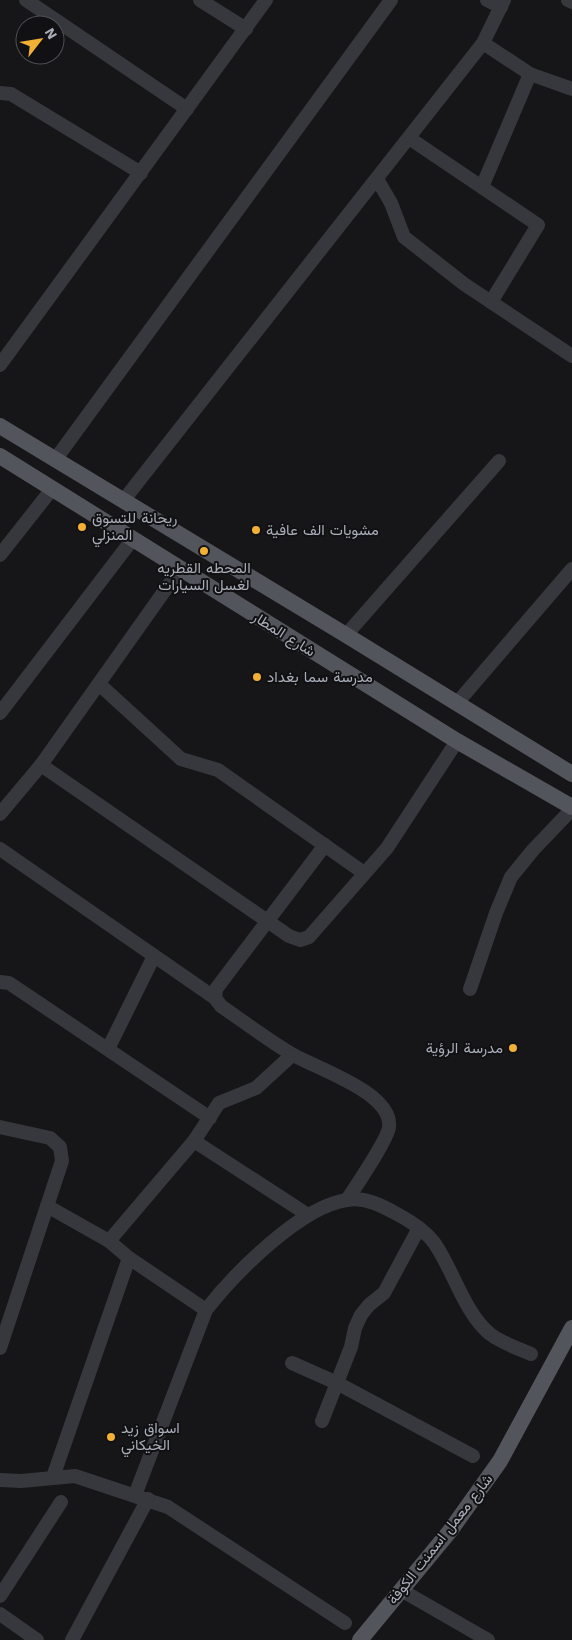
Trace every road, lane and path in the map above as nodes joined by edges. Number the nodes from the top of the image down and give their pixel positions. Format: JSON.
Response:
{"nodes":[{"id":1,"x":26,"y":0,"type":"edge"},
{"id":2,"x":200,"y":0,"type":"edge"},
{"id":3,"x":266,"y":0,"type":"edge"},
{"id":4,"x":391,"y":0,"type":"edge"},
{"id":5,"x":487,"y":0,"type":"edge"},
{"id":6,"x":568,"y":0,"type":"edge"},
{"id":7,"x":572,"y":2,"type":"edge"},
{"id":8,"x":502,"y":3,"type":"edge"},
{"id":9,"x":246,"y":29,"type":"junction"},
{"id":10,"x":483,"y":42,"type":"junction"},
{"id":11,"x":530,"y":74,"type":"junction"},
{"id":12,"x":572,"y":89,"type":"edge"},
{"id":13,"x":0,"y":93,"type":"edge"},
{"id":14,"x":187,"y":109,"type":"junction"},
{"id":15,"x":409,"y":138,"type":"junction"},
{"id":16,"x":141,"y":173,"type":"junction"},
{"id":17,"x":377,"y":179,"type":"junction"},
{"id":18,"x":482,"y":187,"type":"junction"},
{"id":19,"x":491,"y":302,"type":"junction"},
{"id":20,"x":572,"y":356,"type":"edge"},
{"id":21,"x":0,"y":365,"type":"edge"},
{"id":22,"x":0,"y":426,"type":"edge"},
{"id":23,"x":0,"y":456,"type":"edge"},
{"id":24,"x":52,"y":457,"type":"junction"},
{"id":25,"x":499,"y":461,"type":"dead end"},
{"id":26,"x":36,"y":479,"type":"junction"},
{"id":27,"x":102,"y":488,"type":"junction"},
{"id":28,"x":52,"y":489,"type":"junction"},
{"id":29,"x":123,"y":501,"type":"junction"},
{"id":30,"x":87,"y":511,"type":"junction"},
{"id":31,"x":132,"y":540,"type":"junction"},
{"id":32,"x":0,"y":555,"type":"edge"},
{"id":33,"x":572,"y":568,"type":"edge"},
{"id":34,"x":180,"y":569,"type":"junction"},
{"id":35,"x":346,"y":635,"type":"junction"},
{"id":36,"x":99,"y":684,"type":"junction"},
{"id":37,"x":457,"y":703,"type":"junction"},
{"id":38,"x":0,"y":713,"type":"edge"},
{"id":39,"x":457,"y":741,"type":"junction"},
{"id":40,"x":41,"y":764,"type":"junction"},
{"id":41,"x":572,"y":774,"type":"edge"},
{"id":42,"x":572,"y":808,"type":"edge"},
{"id":43,"x":0,"y":814,"type":"edge"},
{"id":44,"x":325,"y":845,"type":"junction"},
{"id":45,"x":0,"y":849,"type":"edge"},
{"id":46,"x":364,"y":873,"type":"junction"},
{"id":47,"x":268,"y":921,"type":"junction"},
{"id":48,"x":154,"y":956,"type":"junction"},
{"id":49,"x":0,"y":982,"type":"edge"},
{"id":50,"x":470,"y":990,"type":"dead end"},
{"id":51,"x":215,"y":998,"type":"junction"},
{"id":52,"x":108,"y":1049,"type":"junction"},
{"id":53,"x":292,"y":1055,"type":"junction"},
{"id":54,"x":210,"y":1118,"type":"junction"},
{"id":55,"x":0,"y":1127,"type":"edge"},
{"id":56,"x":194,"y":1141,"type":"junction"},
{"id":57,"x":348,"y":1200,"type":"junction"},
{"id":58,"x":47,"y":1206,"type":"junction"},
{"id":59,"x":308,"y":1215,"type":"junction"},
{"id":60,"x":419,"y":1228,"type":"junction"},
{"id":61,"x":110,"y":1240,"type":"junction"},
{"id":62,"x":129,"y":1258,"type":"junction"},
{"id":63,"x":206,"y":1310,"type":"junction"},
{"id":64,"x":572,"y":1328,"type":"edge"},
{"id":65,"x":0,"y":1348,"type":"edge"},
{"id":66,"x":531,"y":1354,"type":"dead end"},
{"id":67,"x":292,"y":1363,"type":"dead end"},
{"id":68,"x":337,"y":1383,"type":"junction"},
{"id":69,"x":322,"y":1421,"type":"dead end"},
{"id":70,"x":474,"y":1456,"type":"dead end"},
{"id":71,"x":53,"y":1477,"type":"junction"},
{"id":72,"x":0,"y":1480,"type":"edge"},
{"id":73,"x":142,"y":1497,"type":"junction"},
{"id":74,"x":60,"y":1502,"type":"dead end"},
{"id":75,"x":401,"y":1590,"type":"junction"},
{"id":76,"x":0,"y":1596,"type":"edge"},
{"id":77,"x":0,"y":1614,"type":"edge"},
{"id":78,"x":345,"y":1623,"type":"dead end"},
{"id":79,"x":36,"y":1640,"type":"edge"},
{"id":80,"x":72,"y":1640,"type":"edge"},
{"id":81,"x":360,"y":1640,"type":"edge"},
{"id":82,"x":488,"y":1640,"type":"edge"}],
"edges":[{"from":1,"to":14,"type":"street"},
{"from":2,"to":9,"type":"street"},
{"from":3,"to":9,"type":"street"},
{"from":4,"to":24,"type":"street"},
{"from":5,"to":8,"type":"street"},
{"from":6,"to":7,"type":"street"},
{"from":8,"to":10,"type":"street"},
{"from":9,"to":14,"type":"street"},
{"from":10,"to":11,"type":"street"},
{"from":10,"to":15,"type":"street"},
{"from":11,"to":12,"type":"street"},
{"from":11,"to":18,"type":"street"},
{"from":13,"to":16,"type":"street"},
{"from":14,"to":16,"type":"street"},
{"from":15,"to":17,"type":"street"},
{"from":15,"to":18,"type":"street"},
{"from":16,"to":21,"type":"street"},
{"from":17,"to":19,"type":"street"},
{"from":17,"to":29,"type":"street"},
{"from":18,"to":19,"type":"street"},
{"from":19,"to":20,"type":"street"},
{"from":22,"to":24,"type":"main road","name":"شارع المطار"},
{"from":23,"to":26,"type":"main road","name":"شارع المطار"},
{"from":24,"to":26,"type":"main road"},
{"from":24,"to":27,"type":"main road","name":"شارع المطار"},
{"from":25,"to":35,"type":"street"},
{"from":26,"to":28,"type":"main road","name":"شارع المطار"},
{"from":27,"to":29,"type":"main road","name":"شارع المطار"},
{"from":27,"to":30,"type":"main road"},
{"from":28,"to":30,"type":"main road","name":"شارع المطار"},
{"from":28,"to":32,"type":"street"},
{"from":29,"to":35,"type":"main road","name":"شارع المطار"},
{"from":30,"to":31,"type":"main road","name":"شارع المطار"},
{"from":31,"to":34,"type":"main road","name":"شارع المطار"},
{"from":31,"to":38,"type":"street"},
{"from":33,"to":37,"type":"street"},
{"from":34,"to":36,"type":"street"},
{"from":34,"to":39,"type":"main road","name":"شارع المطار"},
{"from":35,"to":37,"type":"main road","name":"شارع المطار"},
{"from":36,"to":40,"type":"street"},
{"from":36,"to":44,"type":"street"},
{"from":37,"to":41,"type":"main road","name":"شارع المطار"},
{"from":39,"to":42,"type":"main road","name":"شارع المطار"},
{"from":39,"to":46,"type":"street"},
{"from":40,"to":43,"type":"street"},
{"from":40,"to":47,"type":"street"},
{"from":42,"to":50,"type":"street"},
{"from":44,"to":46,"type":"street"},
{"from":44,"to":47,"type":"street"},
{"from":45,"to":48,"type":"street"},
{"from":46,"to":47,"type":"street"},
{"from":47,"to":51,"type":"street"},
{"from":48,"to":51,"type":"street"},
{"from":48,"to":52,"type":"street"},
{"from":49,"to":52,"type":"street"},
{"from":51,"to":53,"type":"street"},
{"from":52,"to":54,"type":"street"},
{"from":53,"to":54,"type":"street"},
{"from":53,"to":57,"type":"street"},
{"from":54,"to":56,"type":"street"},
{"from":55,"to":58,"type":"street"},
{"from":56,"to":59,"type":"street"},
{"from":56,"to":61,"type":"street"},
{"from":57,"to":59,"type":"street"},
{"from":57,"to":60,"type":"street"},
{"from":58,"to":61,"type":"street"},
{"from":58,"to":65,"type":"street"},
{"from":59,"to":63,"type":"street"},
{"from":60,"to":66,"type":"street"},
{"from":60,"to":68,"type":"street"},
{"from":61,"to":62,"type":"street"},
{"from":62,"to":63,"type":"street"},
{"from":62,"to":71,"type":"street"},
{"from":63,"to":73,"type":"street"},
{"from":64,"to":75,"type":"main road","name":"شارع معمل اسمنت الكوفة"},
{"from":67,"to":68,"type":"street"},
{"from":68,"to":69,"type":"street"},
{"from":68,"to":70,"type":"street"},
{"from":71,"to":72,"type":"street"},
{"from":71,"to":73,"type":"street"},
{"from":73,"to":78,"type":"street"},
{"from":73,"to":80,"type":"street"},
{"from":74,"to":76,"type":"street"},
{"from":75,"to":81,"type":"main road","name":"شارع معمل اسمنت الكوفة"},
{"from":75,"to":82,"type":"street"},
{"from":77,"to":79,"type":"street"}]}
